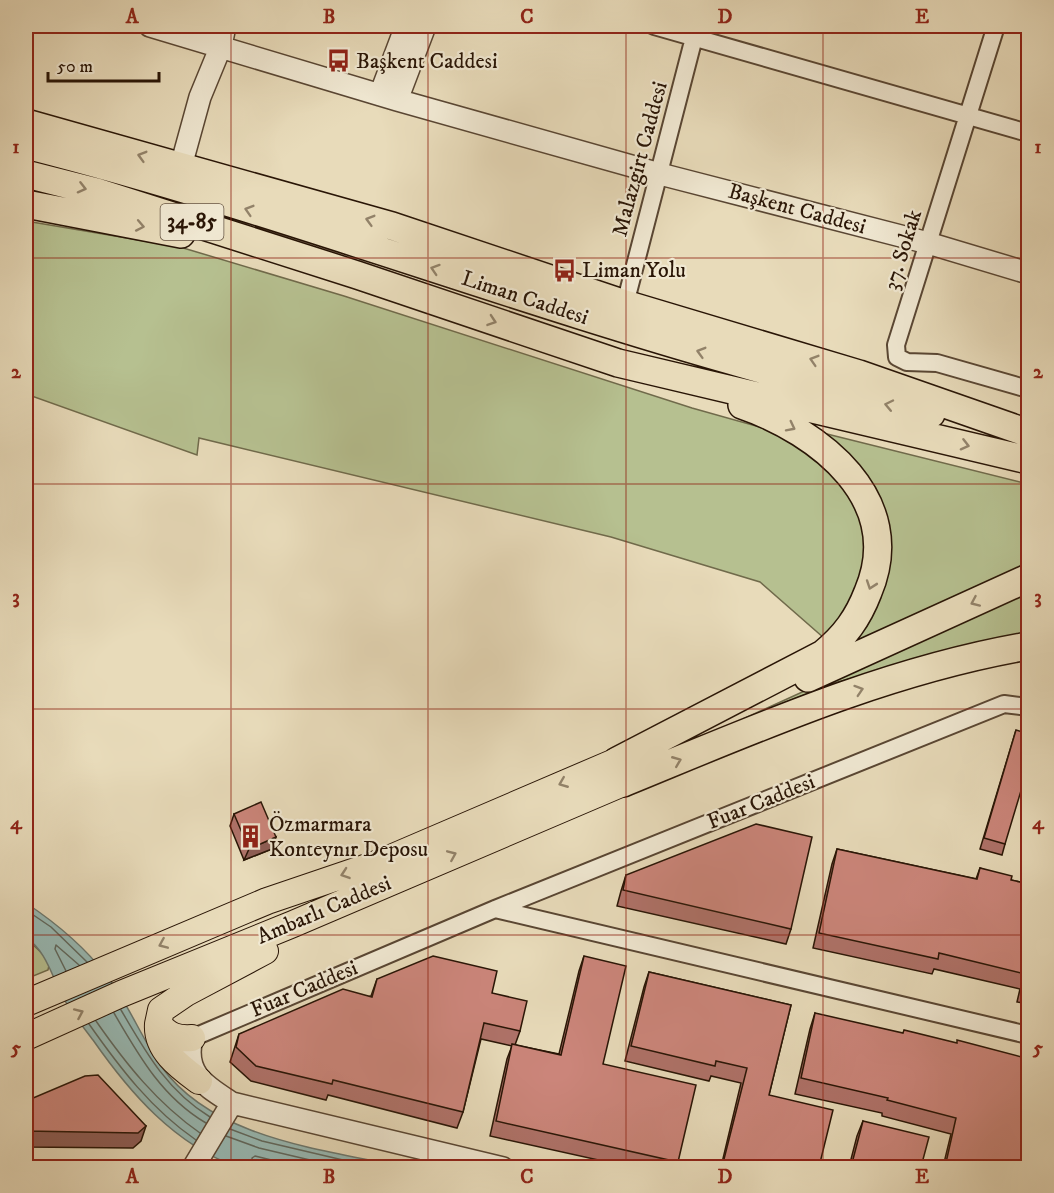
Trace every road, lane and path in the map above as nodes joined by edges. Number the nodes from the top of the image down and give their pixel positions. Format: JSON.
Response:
{"nodes":[{"id":1,"x":150,"y":26,"type":"edge"},
{"id":2,"x":406,"y":26,"type":"edge"},
{"id":3,"x":425,"y":26,"type":"edge"},
{"id":4,"x":654,"y":26,"type":"edge"},
{"id":5,"x":996,"y":26,"type":"edge"},
{"id":6,"x":696,"y":31,"type":"edge"},
{"id":7,"x":200,"y":32,"type":"edge"},
{"id":8,"x":223,"y":36,"type":"edge"},
{"id":9,"x":200,"y":97,"type":"junction"},
{"id":10,"x":388,"y":98,"type":"junction"},
{"id":11,"x":967,"y":117,"type":"junction"},
{"id":12,"x":26,"y":123,"type":"edge"},
{"id":13,"x":1029,"y":133,"type":"edge"},
{"id":14,"x":26,"y":145,"type":"edge"},
{"id":15,"x":181,"y":166,"type":"junction"},
{"id":16,"x":26,"y":174,"type":"edge"},
{"id":17,"x":660,"y":174,"type":"junction"},
{"id":18,"x":26,"y":204,"type":"edge"},
{"id":19,"x":928,"y":243,"type":"junction"},
{"id":20,"x":1029,"y":273,"type":"edge"},
{"id":21,"x":357,"y":275,"type":"junction"},
{"id":22,"x":625,"y":304,"type":"junction"},
{"id":23,"x":618,"y":363,"type":"junction"},
{"id":24,"x":1029,"y":389,"type":"edge"},
{"id":25,"x":1029,"y":434,"type":"edge"},
{"id":26,"x":1029,"y":460,"type":"edge"},
{"id":27,"x":1029,"y":579,"type":"edge"},
{"id":28,"x":1029,"y":646,"type":"edge"},
{"id":29,"x":1029,"y":707,"type":"edge"},
{"id":30,"x":620,"y":772,"type":"junction"},
{"id":31,"x":495,"y":909,"type":"junction"},
{"id":32,"x":317,"y":914,"type":"junction"},
{"id":33,"x":26,"y":1002,"type":"edge"},
{"id":34,"x":158,"y":1024,"type":"junction"},
{"id":35,"x":1029,"y":1035,"type":"edge"},
{"id":36,"x":26,"y":1037,"type":"edge"},
{"id":37,"x":192,"y":1038,"type":"junction"},
{"id":38,"x":200,"y":1081,"type":"junction"},
{"id":39,"x":230,"y":1107,"type":"junction"},
{"id":40,"x":196,"y":1162,"type":"edge"},
{"id":41,"x":503,"y":1167,"type":"edge"}],
"edges":[{"from":1,"to":7,"type":"street","name":"Başkent Caddesi"},
{"from":2,"to":10,"type":"street"},
{"from":3,"to":10,"type":"street"},
{"from":4,"to":6,"type":"street"},
{"from":5,"to":11,"type":"street","name":"37. Sokak"},
{"from":6,"to":11,"type":"street"},
{"from":6,"to":17,"type":"street","name":"Malazgirt Caddesi"},
{"from":7,"to":8,"type":"street","name":"Başkent Caddesi"},
{"from":7,"to":9,"type":"street"},
{"from":8,"to":9,"type":"street"},
{"from":8,"to":10,"type":"street","name":"Başkent Caddesi"},
{"from":9,"to":15,"type":"street"},
{"from":10,"to":17,"type":"street","name":"Başkent Caddesi"},
{"from":11,"to":13,"type":"street"},
{"from":11,"to":19,"type":"street","name":"37. Sokak"},
{"from":15,"to":12,"type":"highway","one_way":true},
{"from":25,"to":14,"type":"highway","name":"Liman Caddesi","number":"34-85","one_way":true},
{"from":22,"to":15,"type":"highway","one_way":true},
{"from":16,"to":21,"type":"highway","name":"Liman Caddesi","number":"34-85","one_way":true},
{"from":17,"to":19,"type":"street","name":"Başkent Caddesi"},
{"from":17,"to":22,"type":"street","name":"Malazgirt Caddesi"},
{"from":18,"to":21,"type":"highway","one_way":true},
{"from":19,"to":20,"type":"street","name":"Başkent Caddesi"},
{"from":19,"to":24,"type":"street","name":"37. Sokak"},
{"from":21,"to":23,"type":"highway","name":"Liman Caddesi","one_way":true},
{"from":25,"to":22,"type":"highway","one_way":true},
{"from":23,"to":26,"type":"highway","name":"Liman Caddesi","one_way":true},
{"from":23,"to":30,"type":"highway","one_way":true},
{"from":27,"to":30,"type":"highway","one_way":true},
{"from":30,"to":28,"type":"highway","one_way":true},
{"from":29,"to":31,"type":"street","name":"Fuar Caddesi"},
{"from":32,"to":30,"type":"main road","name":"Ambarlı Caddesi","one_way":true},
{"from":30,"to":33,"type":"main road","name":"Ambarlı Caddesi","one_way":true},
{"from":31,"to":35,"type":"street"},
{"from":31,"to":37,"type":"street","name":"Fuar Caddesi"},
{"from":32,"to":34,"type":"main road"},
{"from":36,"to":32,"type":"main road","name":"Ambarlı Caddesi","one_way":true},
{"from":34,"to":37,"type":"main road"},
{"from":34,"to":38,"type":"main road"},
{"from":37,"to":38,"type":"street"},
{"from":38,"to":39,"type":"street"},
{"from":39,"to":40,"type":"street"},
{"from":39,"to":41,"type":"street"}]}
